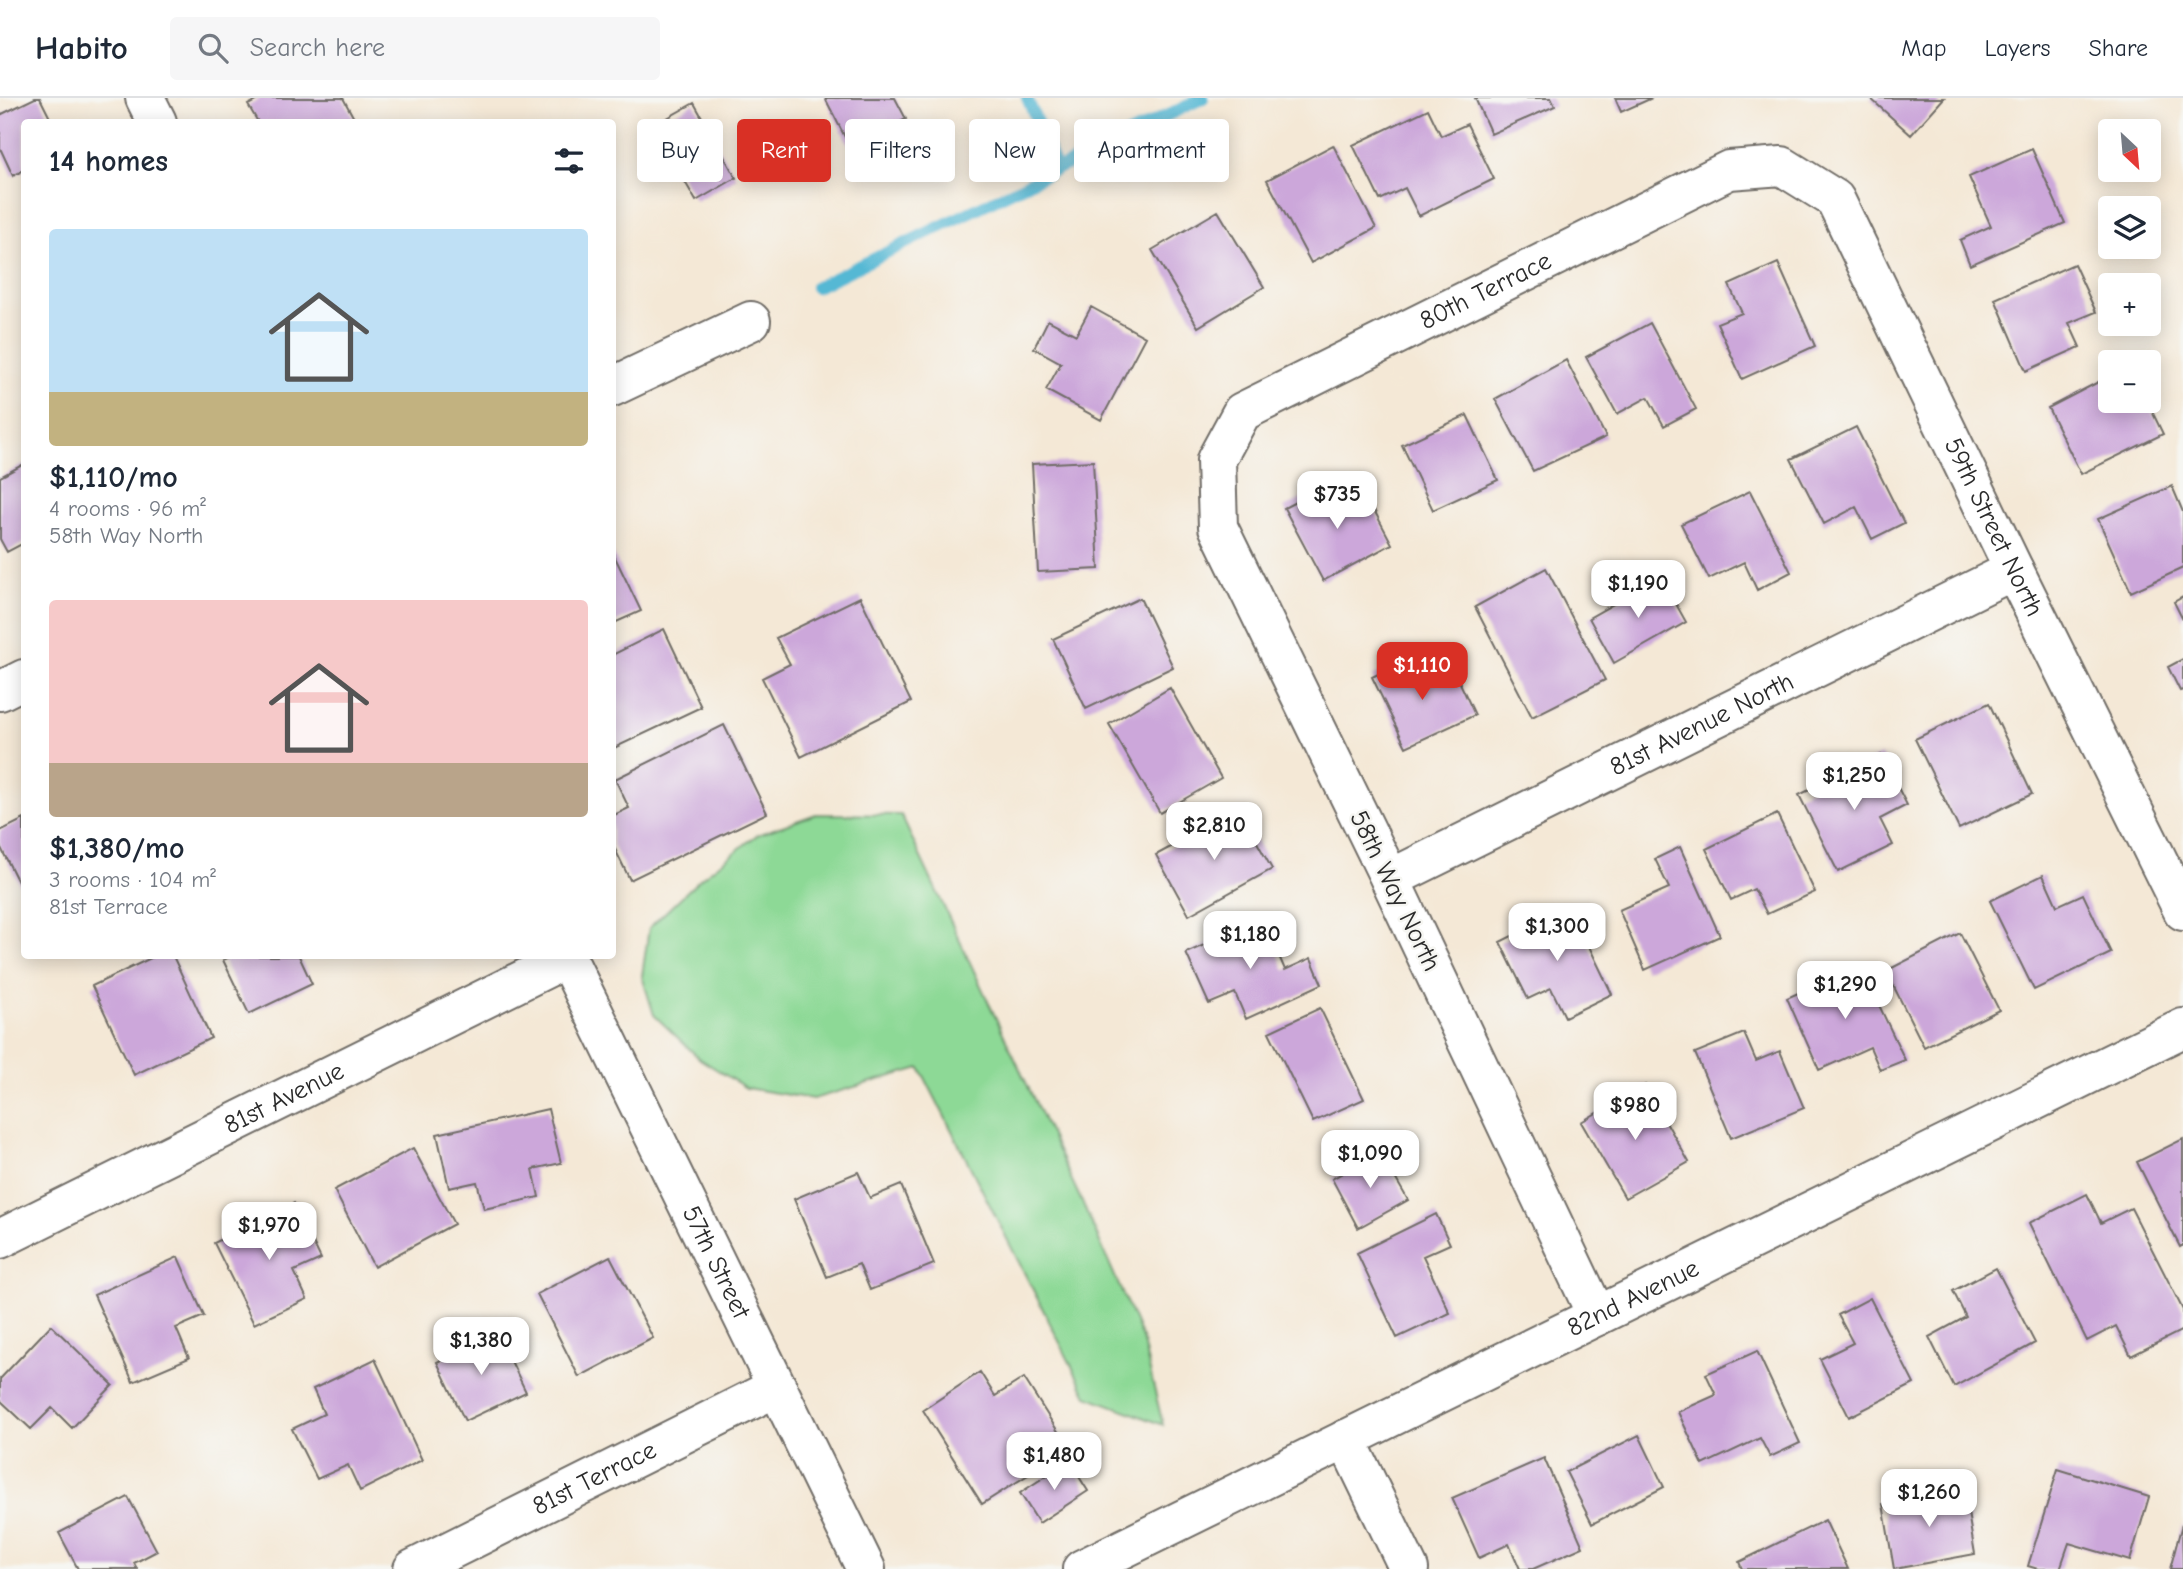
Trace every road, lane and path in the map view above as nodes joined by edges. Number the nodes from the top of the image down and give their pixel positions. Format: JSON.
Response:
{"nodes":[{"id":1,"x":145,"y":98,"type":"edge"},
{"id":2,"x":156,"y":119,"type":"edge"},
{"id":3,"x":1782,"y":166,"type":"joint"},
{"id":4,"x":751,"y":321,"type":"dead end"},
{"id":5,"x":616,"y":385,"type":"edge"},
{"id":6,"x":1216,"y":460,"type":"joint"},
{"id":7,"x":2014,"y":570,"type":"junction"},
{"id":8,"x":21,"y":680,"type":"edge"},
{"id":9,"x":0,"y":691,"type":"edge"},
{"id":10,"x":1390,"y":879,"type":"junction"},
{"id":11,"x":2183,"y":911,"type":"edge"},
{"id":12,"x":562,"y":959,"type":"edge"},
{"id":13,"x":567,"y":959,"type":"edge"},
{"id":14,"x":2183,"y":1028,"type":"edge"},
{"id":15,"x":0,"y":1239,"type":"edge"},
{"id":16,"x":1597,"y":1316,"type":"junction"},
{"id":17,"x":777,"y":1387,"type":"junction"},
{"id":18,"x":1346,"y":1439,"type":"junction"},
{"id":19,"x":413,"y":1569,"type":"edge"},
{"id":20,"x":866,"y":1569,"type":"edge"},
{"id":21,"x":1082,"y":1569,"type":"edge"},
{"id":22,"x":1409,"y":1569,"type":"edge"}],
"edges":[{"from":1,"to":2,"type":"street"},
{"from":3,"to":6,"type":"street","name":"80th Terrace"},
{"from":3,"to":7,"type":"street","name":"59th Street North"},
{"from":4,"to":5,"type":"street"},
{"from":6,"to":10,"type":"street","name":"58th Way North"},
{"from":7,"to":10,"type":"street","name":"81st Avenue North"},
{"from":7,"to":11,"type":"street","name":"59th Street North"},
{"from":8,"to":9,"type":"street"},
{"from":10,"to":16,"type":"street","name":"58th Way North"},
{"from":12,"to":15,"type":"street","name":"81st Avenue"},
{"from":13,"to":17,"type":"street","name":"57th Street"},
{"from":14,"to":16,"type":"street","name":"82nd Avenue"},
{"from":16,"to":18,"type":"street","name":"82nd Avenue"},
{"from":17,"to":19,"type":"street","name":"81st Terrace"},
{"from":17,"to":20,"type":"street","name":"57th Street"},
{"from":18,"to":21,"type":"street","name":"82nd Avenue"},
{"from":18,"to":22,"type":"street"}]}
